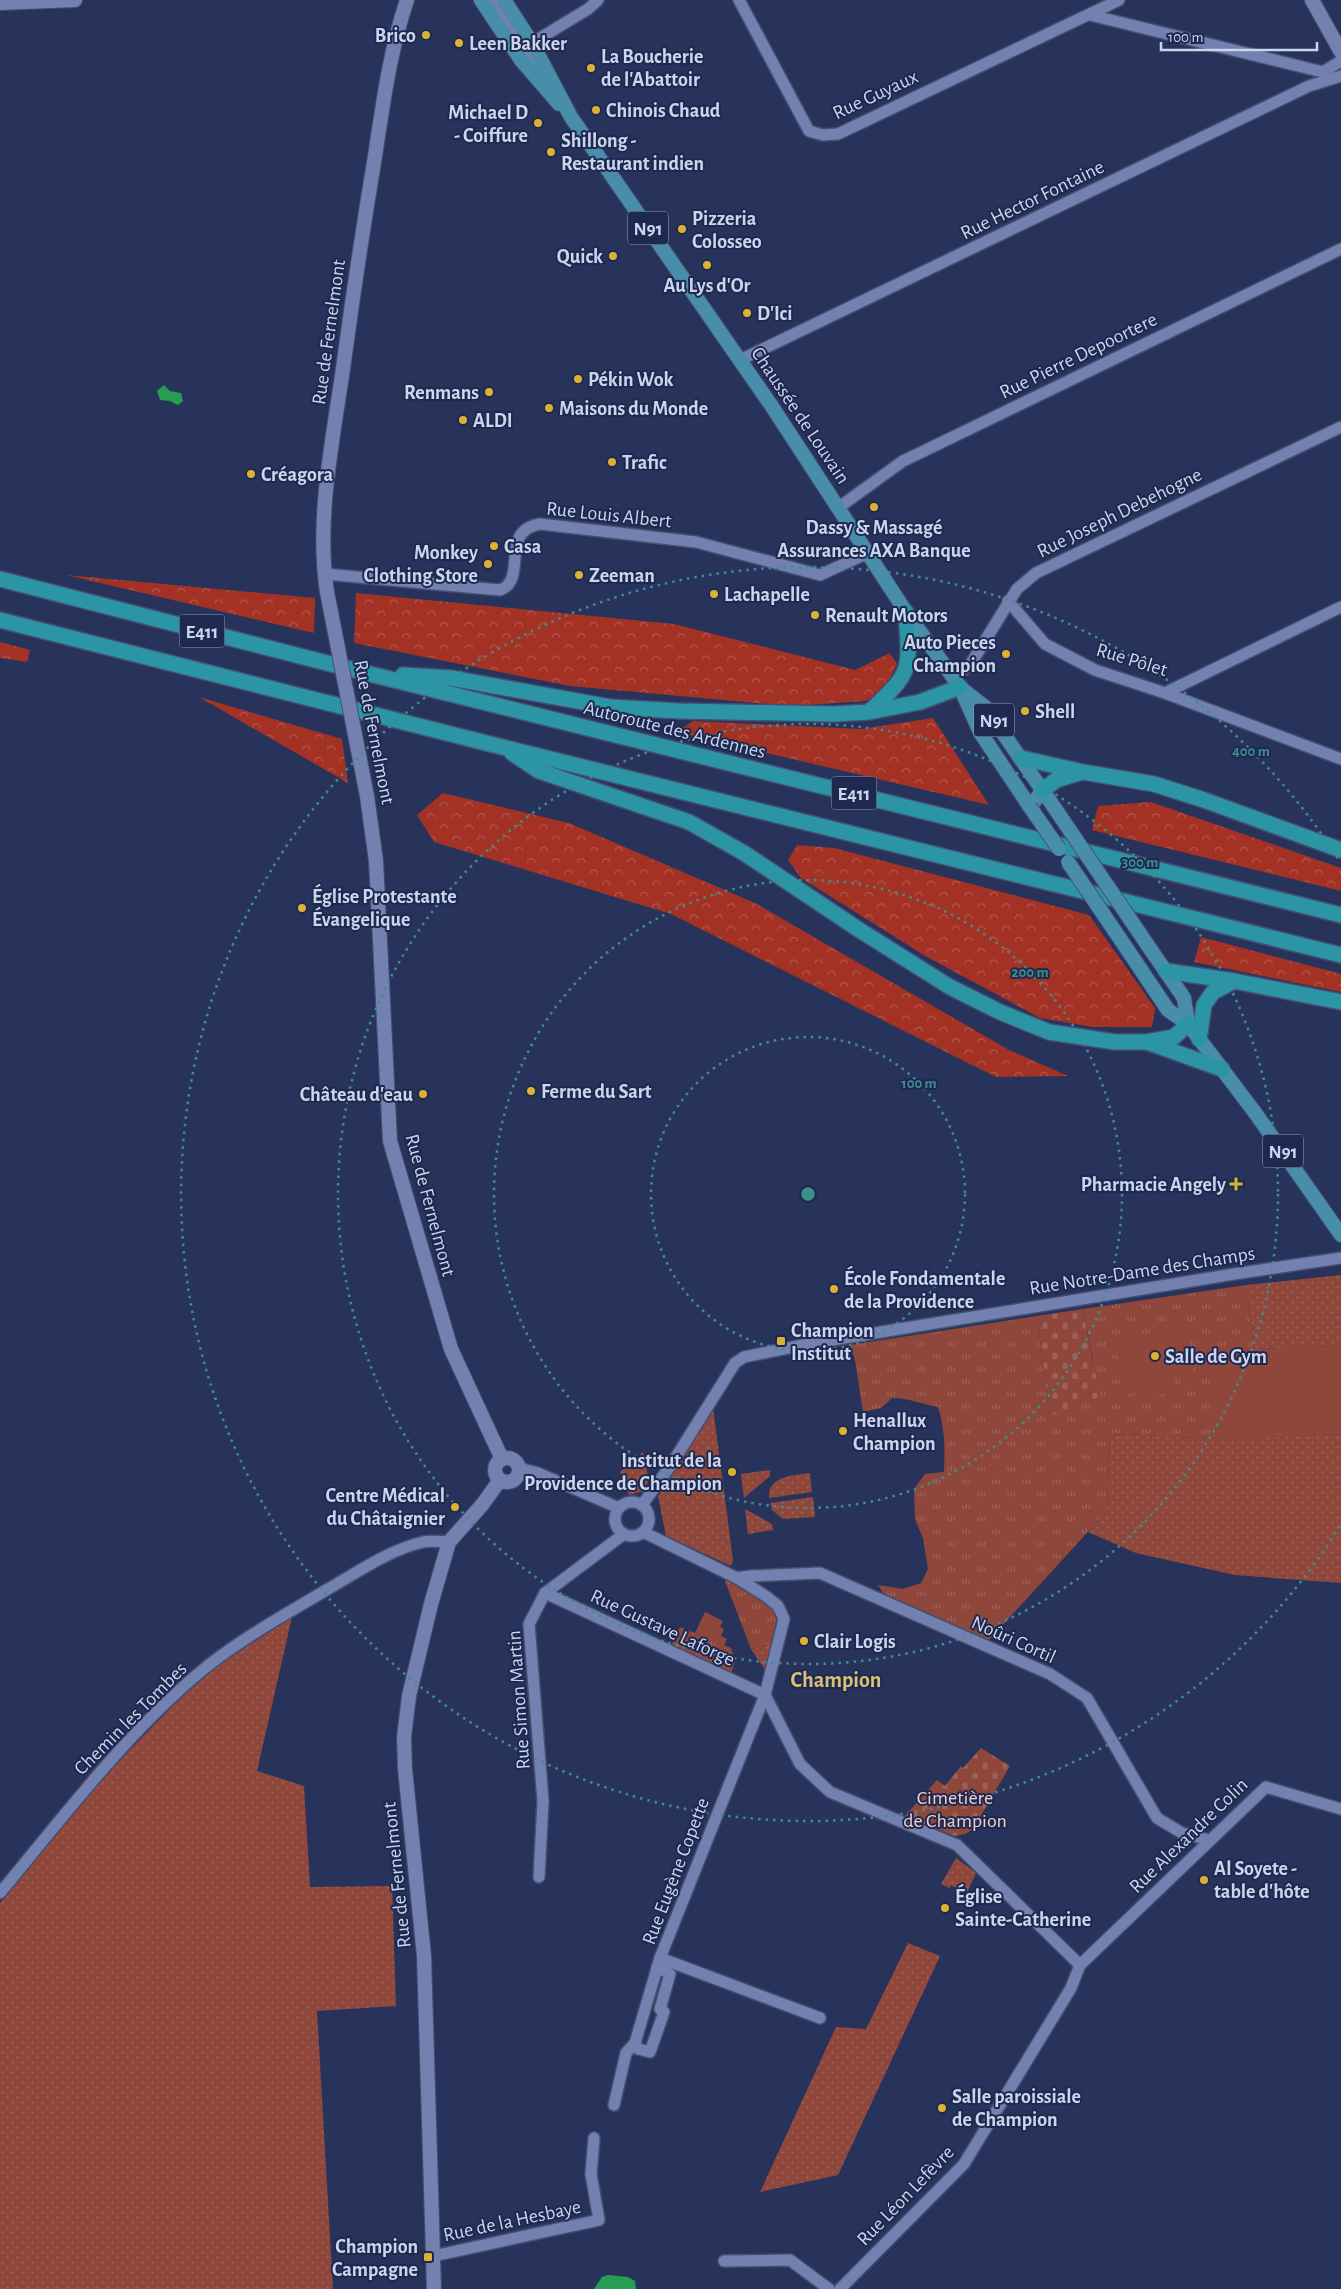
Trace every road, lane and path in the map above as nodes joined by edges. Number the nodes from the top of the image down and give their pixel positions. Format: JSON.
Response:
{"nodes":[{"id":1,"x":76,"y":0,"type":"edge"},
{"id":2,"x":481,"y":0,"type":"edge"},
{"id":3,"x":493,"y":0,"type":"edge"},
{"id":4,"x":504,"y":0,"type":"edge"},
{"id":5,"x":598,"y":0,"type":"edge"},
{"id":6,"x":738,"y":0,"type":"edge"},
{"id":7,"x":1119,"y":0,"type":"edge"},
{"id":8,"x":1312,"y":0,"type":"edge"},
{"id":9,"x":56,"y":1,"type":"edge"},
{"id":10,"x":0,"y":3,"type":"edge"},
{"id":11,"x":404,"y":4,"type":"edge"},
{"id":12,"x":1090,"y":15,"type":"junction"},
{"id":13,"x":532,"y":44,"type":"junction"},
{"id":14,"x":1341,"y":52,"type":"edge"},
{"id":15,"x":1341,"y":61,"type":"edge"},
{"id":16,"x":1341,"y":76,"type":"edge"},
{"id":17,"x":1323,"y":77,"type":"junction"},
{"id":18,"x":571,"y":118,"type":"junction"},
{"id":19,"x":1341,"y":249,"type":"edge"},
{"id":20,"x":740,"y":360,"type":"junction"},
{"id":21,"x":1341,"y":427,"type":"edge"},
{"id":22,"x":838,"y":508,"type":"junction"},
{"id":23,"x":868,"y":553,"type":"junction"},
{"id":24,"x":324,"y":574,"type":"junction"},
{"id":25,"x":0,"y":579,"type":"edge"},
{"id":26,"x":1008,"y":601,"type":"junction"},
{"id":27,"x":1341,"y":607,"type":"edge"},
{"id":28,"x":906,"y":612,"type":"junction"},
{"id":29,"x":0,"y":620,"type":"edge"},
{"id":30,"x":366,"y":673,"type":"junction"},
{"id":31,"x":957,"y":683,"type":"junction"},
{"id":32,"x":1165,"y":693,"type":"junction"},
{"id":33,"x":869,"y":712,"type":"junction"},
{"id":34,"x":502,"y":747,"type":"junction"},
{"id":35,"x":1021,"y":758,"type":"junction"},
{"id":36,"x":1341,"y":759,"type":"edge"},
{"id":37,"x":1083,"y":772,"type":"junction"},
{"id":38,"x":1043,"y":790,"type":"junction"},
{"id":39,"x":1030,"y":807,"type":"junction"},
{"id":40,"x":1341,"y":850,"type":"edge"},
{"id":41,"x":1341,"y":915,"type":"edge"},
{"id":42,"x":1127,"y":949,"type":"junction"},
{"id":43,"x":1341,"y":955,"type":"edge"},
{"id":44,"x":1166,"y":971,"type":"junction"},
{"id":45,"x":1234,"y":981,"type":"junction"},
{"id":46,"x":1341,"y":1002,"type":"edge"},
{"id":47,"x":1188,"y":1024,"type":"junction"},
{"id":48,"x":1199,"y":1039,"type":"junction"},
{"id":49,"x":1146,"y":1042,"type":"junction"},
{"id":50,"x":1222,"y":1069,"type":"junction"},
{"id":51,"x":1341,"y":1234,"type":"edge"},
{"id":52,"x":1341,"y":1258,"type":"edge"},
{"id":53,"x":502,"y":1459,"type":"junction"},
{"id":54,"x":519,"y":1468,"type":"junction"},
{"id":55,"x":500,"y":1480,"type":"junction"},
{"id":56,"x":642,"y":1505,"type":"junction"},
{"id":57,"x":619,"y":1508,"type":"junction"},
{"id":58,"x":643,"y":1532,"type":"junction"},
{"id":59,"x":624,"y":1534,"type":"junction"},
{"id":60,"x":449,"y":1542,"type":"junction"},
{"id":61,"x":737,"y":1578,"type":"junction"},
{"id":62,"x":544,"y":1593,"type":"junction"},
{"id":63,"x":765,"y":1695,"type":"junction"},
{"id":64,"x":1341,"y":1809,"type":"edge"},
{"id":65,"x":1208,"y":1840,"type":"junction"},
{"id":66,"x":539,"y":1877,"type":"dead end"},
{"id":67,"x":0,"y":1893,"type":"edge"},
{"id":68,"x":658,"y":1963,"type":"junction"},
{"id":69,"x":1080,"y":1965,"type":"junction"},
{"id":70,"x":820,"y":2018,"type":"dead end"},
{"id":71,"x":634,"y":2043,"type":"junction"},
{"id":72,"x":614,"y":2105,"type":"dead end"},
{"id":73,"x":594,"y":2138,"type":"dead end"},
{"id":74,"x":433,"y":2256,"type":"junction"},
{"id":75,"x":724,"y":2261,"type":"dead end"},
{"id":76,"x":434,"y":2289,"type":"edge"},
{"id":77,"x":829,"y":2289,"type":"edge"},
{"id":78,"x":840,"y":2289,"type":"edge"}],
"edges":[{"from":1,"to":9,"type":"street"},
{"from":2,"to":18,"type":"main road","name":"Chaussée de Louvain","number":"N91"},
{"from":3,"to":18,"type":"street"},
{"from":4,"to":13,"type":"main road","name":"Chaussée de Louvain","number":"N91"},
{"from":5,"to":13,"type":"street"},
{"from":6,"to":12,"type":"street","name":"Rue Guyaux"},
{"from":7,"to":12,"type":"street","name":"Rue Guyaux"},
{"from":8,"to":14,"type":"street"},
{"from":9,"to":10,"type":"street"},
{"from":11,"to":24,"type":"street","name":"Rue de Fernelmont"},
{"from":12,"to":17,"type":"street"},
{"from":13,"to":18,"type":"main road","name":"Chaussée de Louvain","number":"N91"},
{"from":15,"to":17,"type":"street"},
{"from":16,"to":17,"type":"street","name":"Rue Hector Fontaine"},
{"from":17,"to":20,"type":"street","name":"Rue Hector Fontaine"},
{"from":18,"to":20,"type":"main road","name":"Chaussée de Louvain","number":"N91"},
{"from":19,"to":22,"type":"street","name":"Rue Pierre Depoortere"},
{"from":20,"to":22,"type":"main road","name":"Chaussée de Louvain","number":"N91"},
{"from":21,"to":26,"type":"street","name":"Rue Joseph Debehogne"},
{"from":22,"to":23,"type":"main road","name":"Chaussée de Louvain","number":"N91"},
{"from":23,"to":24,"type":"street","name":"Rue Louis Albert"},
{"from":23,"to":28,"type":"main road","name":"Chaussée de Louvain","number":"N91"},
{"from":24,"to":53,"type":"street","name":"Rue de Fernelmont","bridge":true},
{"from":25,"to":30,"type":"highway","name":"Autoroute des Ardennes","number":"E411"},
{"from":26,"to":31,"type":"street","name":"Rue Joseph Debehogne"},
{"from":26,"to":32,"type":"street","name":"Rue Pôlet"},
{"from":27,"to":32,"type":"street","name":"Rue Pôlet"},
{"from":28,"to":31,"type":"main road","name":"Chaussée de Louvain","number":"N91"},
{"from":28,"to":33,"type":"highway"},
{"from":29,"to":34,"type":"highway","number":"E411"},
{"from":30,"to":33,"type":"highway"},
{"from":30,"to":41,"type":"highway","name":"Autoroute des Ardennes","number":"E411"},
{"from":31,"to":33,"type":"highway"},
{"from":31,"to":35,"type":"main road","name":"Chaussée de Louvain","number":"N91"},
{"from":31,"to":39,"type":"main road","name":"Chaussée de Louvain","number":"N91"},
{"from":32,"to":36,"type":"street"},
{"from":34,"to":43,"type":"highway","number":"E411"},
{"from":34,"to":49,"type":"highway"},
{"from":35,"to":37,"type":"highway"},
{"from":35,"to":38,"type":"main road","name":"Chaussée de Louvain","number":"N91"},
{"from":37,"to":38,"type":"highway"},
{"from":37,"to":40,"type":"highway"},
{"from":38,"to":39,"type":"main road"},
{"from":38,"to":44,"type":"main road","name":"Chaussée de Louvain","number":"N91","bridge":true},
{"from":39,"to":42,"type":"main road","name":"Chaussée de Louvain","number":"N91","bridge":true},
{"from":42,"to":44,"type":"main road"},
{"from":42,"to":47,"type":"main road","name":"Chaussée de Louvain","number":"N91"},
{"from":44,"to":45,"type":"highway"},
{"from":44,"to":47,"type":"main road","name":"Chaussée de Louvain","number":"N91"},
{"from":45,"to":46,"type":"highway"},
{"from":45,"to":48,"type":"highway"},
{"from":47,"to":48,"type":"main road","name":"Chaussée de Louvain","number":"N91"},
{"from":47,"to":49,"type":"highway"},
{"from":48,"to":50,"type":"main road","name":"Chaussée de Louvain","number":"N91"},
{"from":49,"to":50,"type":"highway"},
{"from":50,"to":51,"type":"main road","name":"Chaussée de Louvain","number":"N91"},
{"from":52,"to":56,"type":"street","name":"Rue Notre-Dame des Champs"},
{"from":53,"to":54,"type":"street"},
{"from":53,"to":55,"type":"street"},
{"from":54,"to":55,"type":"street","name":"Rue de Fernelmont"},
{"from":54,"to":57,"type":"street"},
{"from":55,"to":60,"type":"street","name":"Rue de Fernelmont"},
{"from":56,"to":57,"type":"street"},
{"from":56,"to":58,"type":"street"},
{"from":57,"to":59,"type":"street"},
{"from":58,"to":59,"type":"street"},
{"from":58,"to":61,"type":"street","name":"Rue Eugène Copette"},
{"from":59,"to":62,"type":"street","name":"Rue Simon Martin"},
{"from":60,"to":67,"type":"street","name":"Chemin les Tombes"},
{"from":60,"to":74,"type":"street","name":"Rue de Fernelmont"},
{"from":61,"to":63,"type":"street","name":"Rue Eugène Copette"},
{"from":61,"to":65,"type":"street","name":"Noûri Cortil"},
{"from":62,"to":63,"type":"street","name":"Rue Gustave Laforge"},
{"from":62,"to":66,"type":"street","name":"Rue Simon Martin"},
{"from":63,"to":68,"type":"street","name":"Rue Eugène Copette"},
{"from":63,"to":69,"type":"street"},
{"from":64,"to":65,"type":"street","name":"Rue Alexandre Colin"},
{"from":65,"to":69,"type":"street","name":"Rue Alexandre Colin"},
{"from":68,"to":70,"type":"street","name":"Rue Eugène Copette"},
{"from":68,"to":71,"type":"street"},
{"from":68,"to":71,"type":"street"},
{"from":69,"to":78,"type":"street","name":"Rue Léon Lefèvre"},
{"from":71,"to":72,"type":"street"},
{"from":73,"to":74,"type":"street","name":"Rue de la Hesbaye"},
{"from":74,"to":76,"type":"street","name":"Rue de Fernelmont"},
{"from":75,"to":77,"type":"street"}]}
